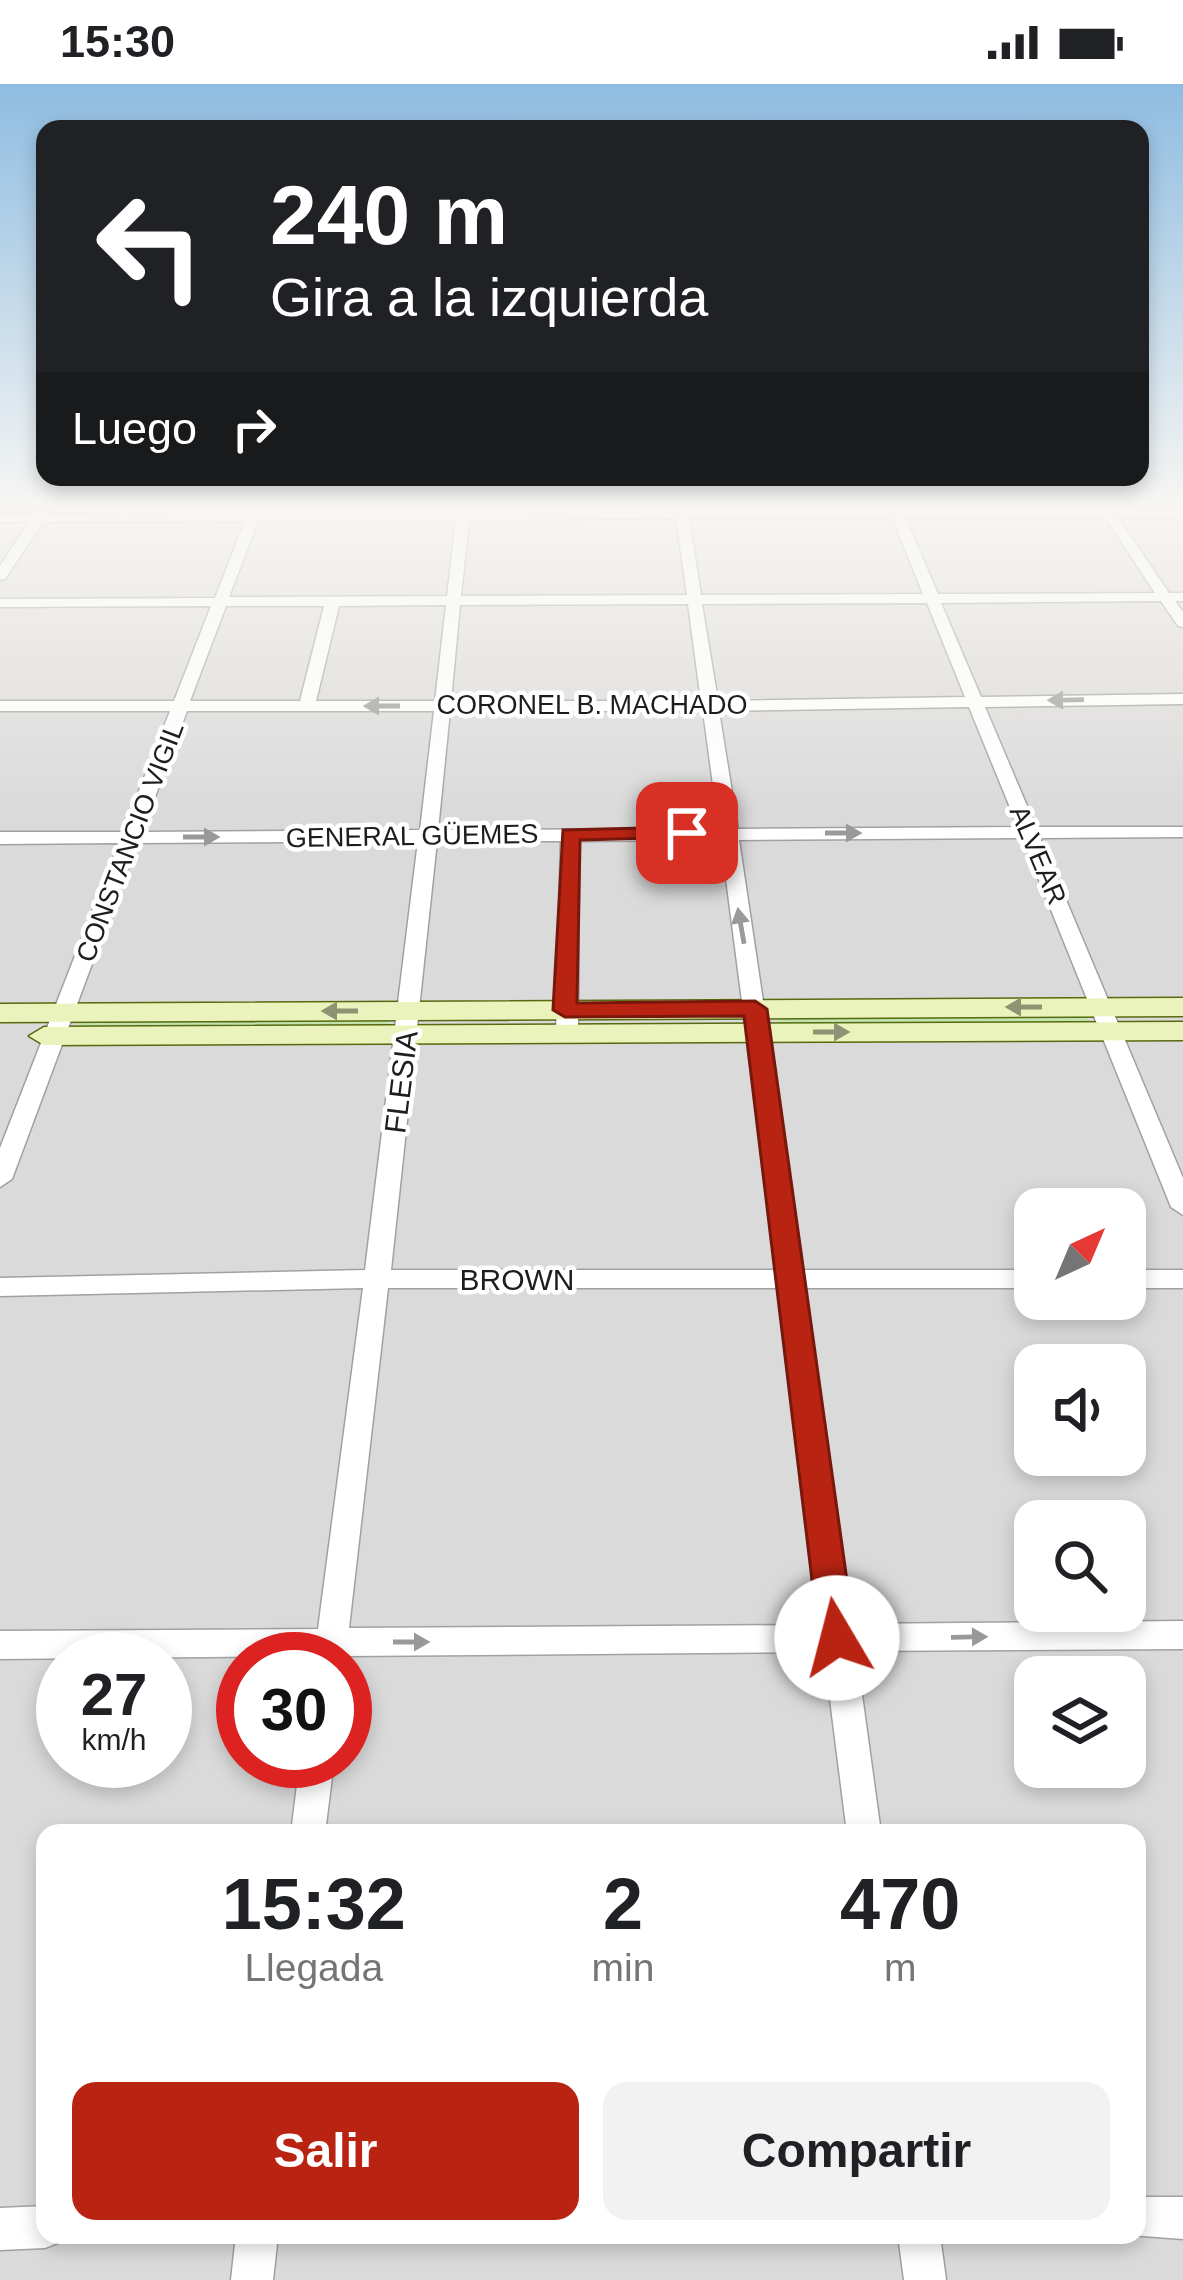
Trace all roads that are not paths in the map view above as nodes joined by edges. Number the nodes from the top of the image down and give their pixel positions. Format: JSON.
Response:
{"nodes":[{"id":1,"x":218,"y":605,"type":"edge"},
{"id":2,"x":331,"y":605,"type":"edge"},
{"id":3,"x":453,"y":605,"type":"edge"},
{"id":4,"x":692,"y":605,"type":"edge"},
{"id":5,"x":937,"y":605,"type":"edge"},
{"id":6,"x":1183,"y":698,"type":"edge"},
{"id":7,"x":975,"y":701,"type":"junction"},
{"id":8,"x":439,"y":705,"type":"junction"},
{"id":9,"x":0,"y":706,"type":"edge"},
{"id":10,"x":307,"y":706,"type":"junction"},
{"id":11,"x":706,"y":706,"type":"junction"},
{"id":12,"x":180,"y":707,"type":"junction"},
{"id":13,"x":726,"y":832,"type":"junction"},
{"id":14,"x":1183,"y":832,"type":"edge"},
{"id":15,"x":1028,"y":833,"type":"junction"},
{"id":16,"x":570,"y":834,"type":"junction"},
{"id":17,"x":425,"y":836,"type":"junction"},
{"id":18,"x":0,"y":838,"type":"edge"},
{"id":19,"x":134,"y":838,"type":"junction"},
{"id":20,"x":1183,"y":1006,"type":"edge"},
{"id":21,"x":0,"y":1013,"type":"edge"},
{"id":22,"x":1109,"y":1019,"type":"junction"},
{"id":23,"x":757,"y":1021,"type":"junction"},
{"id":24,"x":408,"y":1022,"type":"junction"},
{"id":25,"x":566,"y":1022,"type":"junction"},
{"id":26,"x":60,"y":1024,"type":"junction"},
{"id":27,"x":1183,"y":1031,"type":"edge"},
{"id":28,"x":0,"y":1036,"type":"edge"},
{"id":29,"x":0,"y":1179,"type":"edge"},
{"id":30,"x":1183,"y":1208,"type":"edge"},
{"id":31,"x":787,"y":1277,"type":"junction"},
{"id":32,"x":377,"y":1279,"type":"junction"},
{"id":33,"x":1014,"y":1279,"type":"edge"},
{"id":34,"x":1146,"y":1279,"type":"edge"},
{"id":35,"x":1183,"y":1280,"type":"edge"},
{"id":36,"x":0,"y":1287,"type":"edge"},
{"id":37,"x":332,"y":1632,"type":"edge"},
{"id":38,"x":1183,"y":1635,"type":"edge"},
{"id":39,"x":837,"y":1638,"type":"junction"},
{"id":40,"x":0,"y":1646,"type":"edge"},
{"id":41,"x":216,"y":1649,"type":"edge"},
{"id":42,"x":372,"y":1650,"type":"edge"},
{"id":43,"x":313,"y":1788,"type":"edge"},
{"id":44,"x":309,"y":1824,"type":"edge"},
{"id":45,"x":863,"y":1824,"type":"edge"},
{"id":46,"x":1146,"y":2218,"type":"edge"},
{"id":47,"x":1183,"y":2218,"type":"edge"},
{"id":48,"x":36,"y":2227,"type":"edge"},
{"id":49,"x":0,"y":2229,"type":"edge"},
{"id":50,"x":256,"y":2244,"type":"edge"},
{"id":51,"x":920,"y":2244,"type":"edge"},
{"id":52,"x":252,"y":2280,"type":"edge"},
{"id":53,"x":925,"y":2280,"type":"edge"}],
"edges":[{"from":1,"to":12,"type":"street","name":"CONSTANCIO VIGIL"},
{"from":2,"to":10,"type":"street"},
{"from":3,"to":8,"type":"street","name":"FLESIA"},
{"from":4,"to":11,"type":"street"},
{"from":5,"to":7,"type":"street","name":"ALVEAR"},
{"from":6,"to":7,"type":"street","name":"CORONEL B. MACHADO","one_way":true},
{"from":7,"to":11,"type":"street","name":"CORONEL B. MACHADO"},
{"from":7,"to":15,"type":"street","name":"ALVEAR"},
{"from":8,"to":10,"type":"street","name":"CORONEL B. MACHADO","one_way":true},
{"from":8,"to":11,"type":"street","name":"CORONEL B. MACHADO"},
{"from":8,"to":17,"type":"street","name":"FLESIA"},
{"from":9,"to":12,"type":"street","name":"CORONEL B. MACHADO"},
{"from":10,"to":12,"type":"street","name":"CORONEL B. MACHADO"},
{"from":11,"to":13,"type":"street"},
{"from":12,"to":19,"type":"street","name":"CONSTANCIO VIGIL"},
{"from":13,"to":15,"type":"street","name":"GENERAL GÜEMES","one_way":true},
{"from":13,"to":16,"type":"street","name":"GENERAL GÜEMES"},
{"from":23,"to":13,"type":"street","one_way":true},
{"from":14,"to":15,"type":"street","name":"GENERAL GÜEMES"},
{"from":15,"to":22,"type":"street","name":"ALVEAR"},
{"from":16,"to":17,"type":"street","name":"GENERAL GÜEMES"},
{"from":16,"to":25,"type":"street"},
{"from":19,"to":17,"type":"street","name":"GENERAL GÜEMES","one_way":true},
{"from":17,"to":24,"type":"street","name":"FLESIA"},
{"from":18,"to":19,"type":"street","name":"GENERAL GÜEMES"},
{"from":19,"to":26,"type":"street","name":"CONSTANCIO VIGIL"},
{"from":20,"to":22,"type":"main road"},
{"from":21,"to":26,"type":"main road"},
{"from":22,"to":23,"type":"main road"},
{"from":22,"to":27,"type":"main road"},
{"from":22,"to":30,"type":"street","name":"ALVEAR"},
{"from":23,"to":25,"type":"main road"},
{"from":23,"to":31,"type":"street"},
{"from":24,"to":25,"type":"main road"},
{"from":24,"to":26,"type":"main road"},
{"from":24,"to":32,"type":"street","name":"FLESIA"},
{"from":26,"to":28,"type":"main road"},
{"from":26,"to":29,"type":"street","name":"CONSTANCIO VIGIL"},
{"from":31,"to":32,"type":"street","name":"BROWN"},
{"from":31,"to":33,"type":"street","name":"BROWN"},
{"from":31,"to":39,"type":"street"},
{"from":32,"to":36,"type":"street","name":"BROWN"},
{"from":32,"to":37,"type":"street","name":"FLESIA"},
{"from":34,"to":35,"type":"street"},
{"from":39,"to":38,"type":"street","one_way":true},
{"from":42,"to":39,"type":"street","one_way":true},
{"from":39,"to":45,"type":"street"},
{"from":40,"to":41,"type":"street"},
{"from":43,"to":44,"type":"street"},
{"from":46,"to":47,"type":"street"},
{"from":48,"to":49,"type":"street"},
{"from":50,"to":52,"type":"street"},
{"from":51,"to":53,"type":"street"}]}
